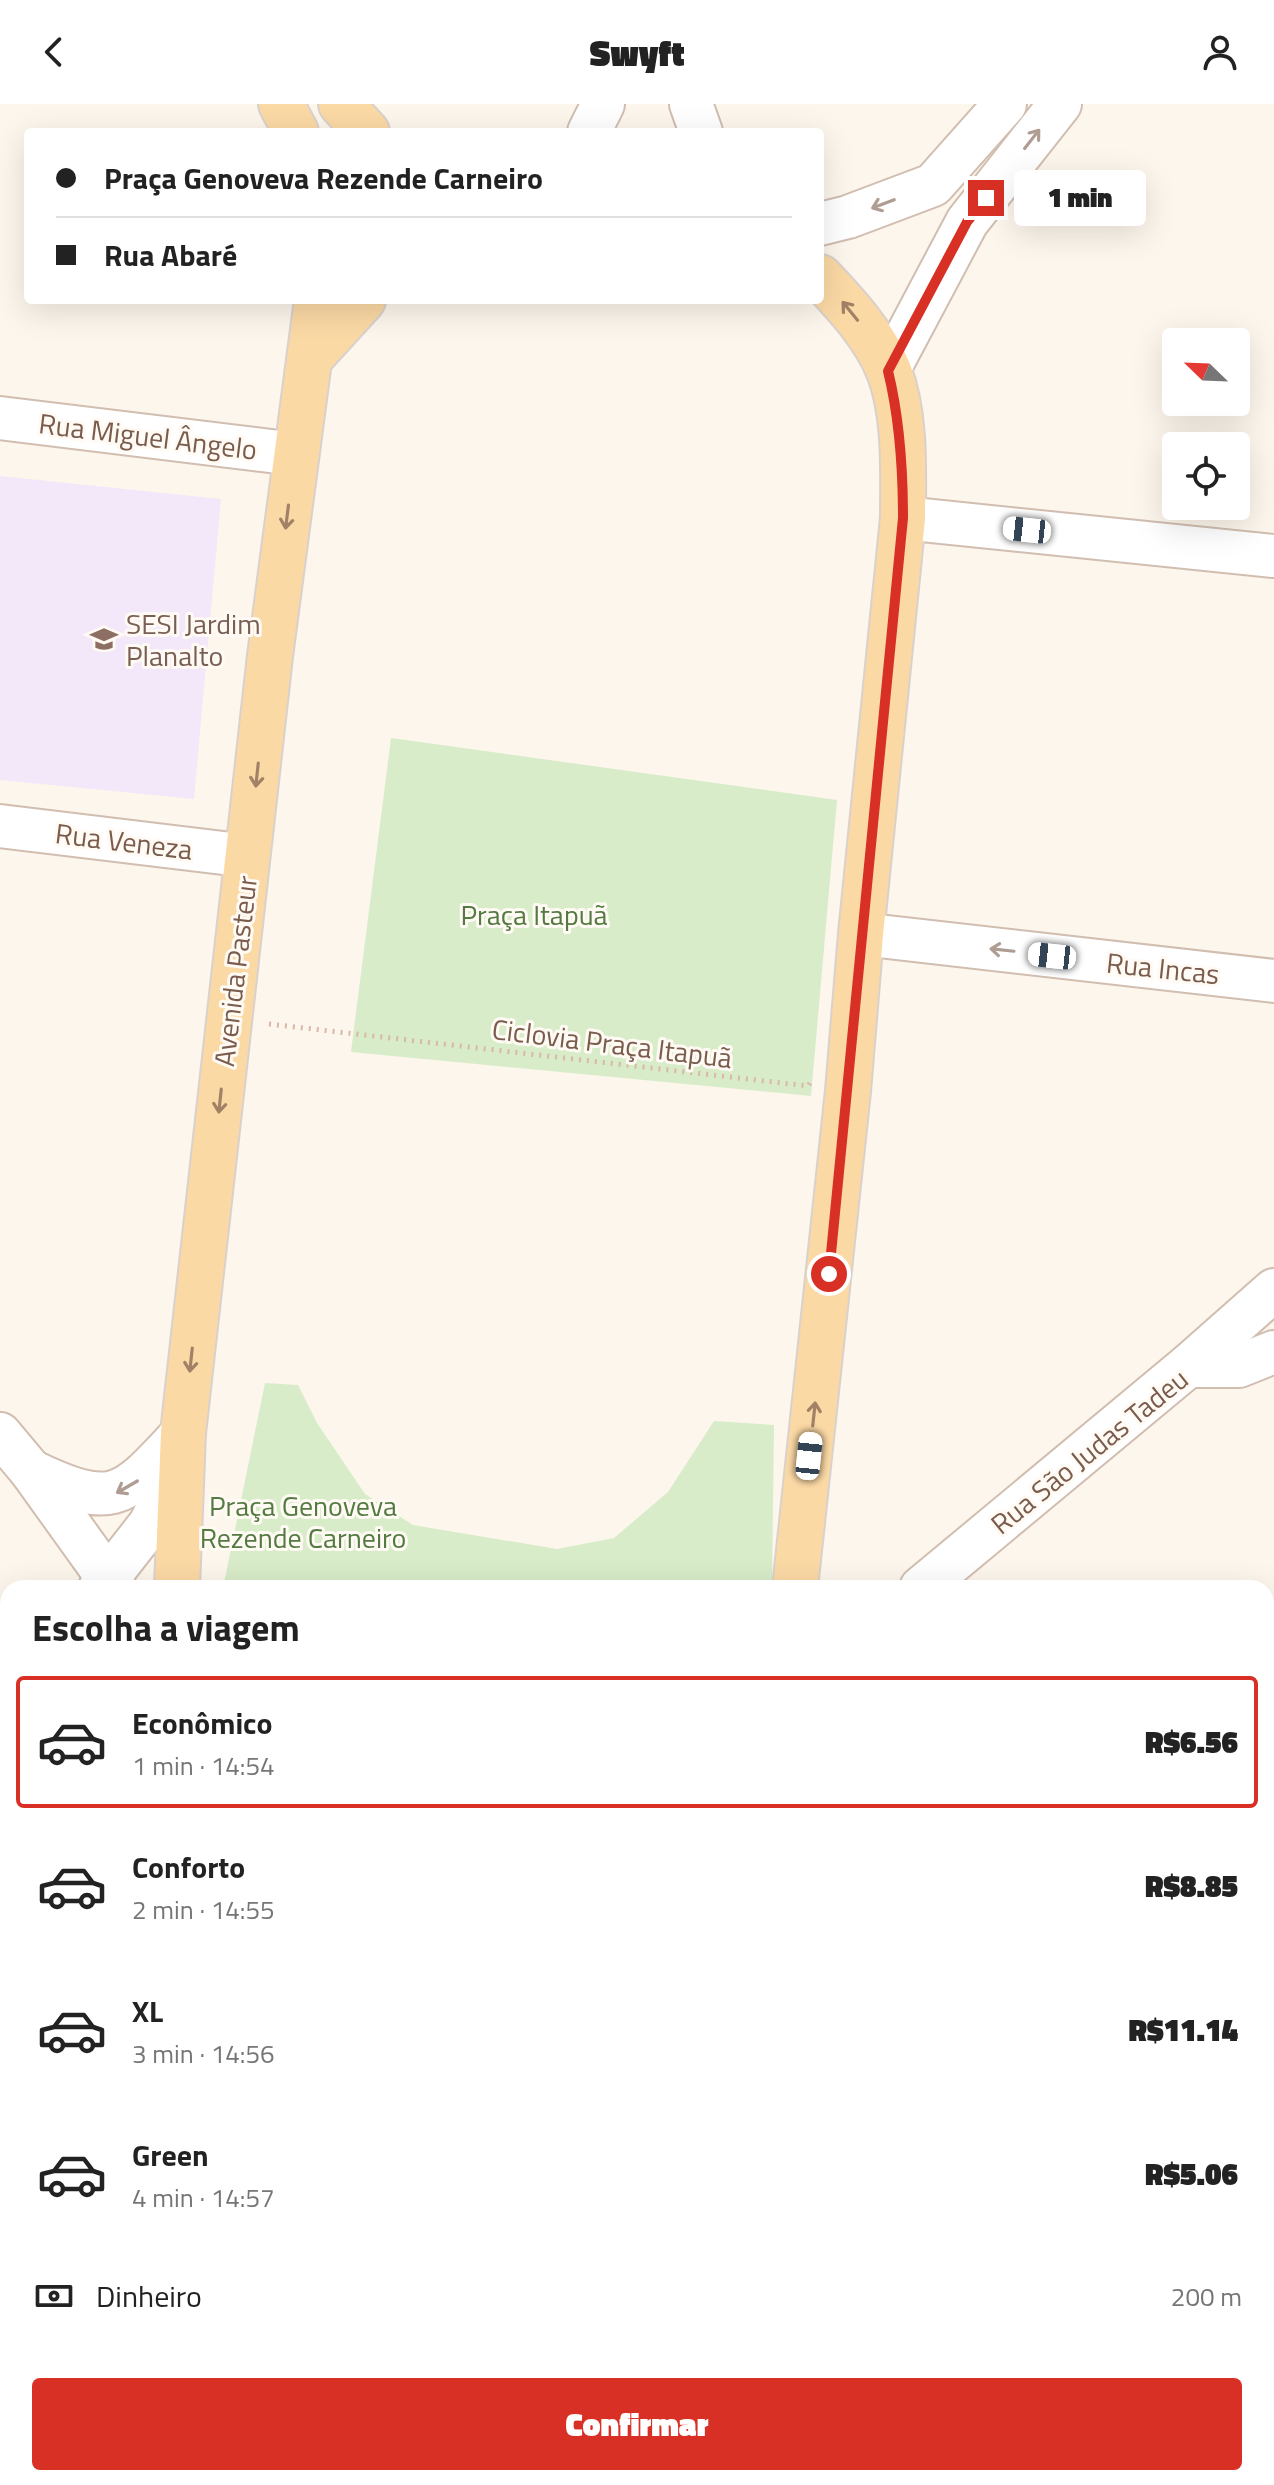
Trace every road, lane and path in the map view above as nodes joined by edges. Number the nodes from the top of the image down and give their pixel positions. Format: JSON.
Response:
{"nodes":[{"id":1,"x":341,"y":104,"type":"edge"},
{"id":2,"x":603,"y":104,"type":"edge"},
{"id":3,"x":691,"y":104,"type":"edge"},
{"id":4,"x":1005,"y":104,"type":"edge"},
{"id":5,"x":1060,"y":104,"type":"edge"},
{"id":6,"x":363,"y":128,"type":"edge"},
{"id":7,"x":591,"y":128,"type":"edge"},
{"id":8,"x":700,"y":128,"type":"edge"},
{"id":9,"x":933,"y":185,"type":"junction"},
{"id":10,"x":967,"y":222,"type":"junction"},
{"id":11,"x":824,"y":223,"type":"edge"},
{"id":12,"x":824,"y":282,"type":"edge"},
{"id":13,"x":317,"y":304,"type":"edge"},
{"id":14,"x":359,"y":304,"type":"edge"},
{"id":15,"x":311,"y":357,"type":"junction"},
{"id":16,"x":888,"y":371,"type":"junction"},
{"id":17,"x":0,"y":418,"type":"edge"},
{"id":18,"x":295,"y":454,"type":"junction"},
{"id":19,"x":903,"y":518,"type":"junction"},
{"id":20,"x":1274,"y":556,"type":"edge"},
{"id":21,"x":0,"y":826,"type":"edge"},
{"id":22,"x":248,"y":856,"type":"junction"},
{"id":23,"x":861,"y":934,"type":"junction"},
{"id":24,"x":1274,"y":981,"type":"edge"},
{"id":25,"x":228,"y":1024,"type":"junction"},
{"id":26,"x":813,"y":1080,"type":"dead end"},
{"id":27,"x":1274,"y":1290,"type":"edge"},
{"id":28,"x":1274,"y":1352,"type":"edge"},
{"id":29,"x":1188,"y":1366,"type":"junction"},
{"id":30,"x":0,"y":1434,"type":"edge"},
{"id":31,"x":182,"y":1448,"type":"junction"},
{"id":32,"x":31,"y":1471,"type":"junction"},
{"id":33,"x":797,"y":1568,"type":"edge"},
{"id":34,"x":103,"y":1580,"type":"edge"},
{"id":35,"x":111,"y":1580,"type":"edge"},
{"id":36,"x":177,"y":1580,"type":"edge"},
{"id":37,"x":931,"y":1580,"type":"edge"}],
"edges":[{"from":1,"to":6,"type":"main road"},
{"from":2,"to":7,"type":"street"},
{"from":3,"to":8,"type":"street"},
{"from":4,"to":9,"type":"street"},
{"from":10,"to":5,"type":"street","one_way":true},
{"from":9,"to":10,"type":"street"},
{"from":9,"to":11,"type":"street","one_way":true},
{"from":10,"to":16,"type":"street"},
{"from":16,"to":12,"type":"main road","one_way":true},
{"from":13,"to":15,"type":"main road","name":"Avenida Pasteur"},
{"from":14,"to":15,"type":"main road"},
{"from":15,"to":18,"type":"main road","name":"Avenida Pasteur"},
{"from":16,"to":19,"type":"main road"},
{"from":17,"to":18,"type":"street","name":"Rua Miguel Ângelo"},
{"from":18,"to":22,"type":"main road","name":"Avenida Pasteur","one_way":true},
{"from":19,"to":20,"type":"street"},
{"from":19,"to":23,"type":"main road"},
{"from":21,"to":22,"type":"street","name":"Rua Veneza"},
{"from":22,"to":25,"type":"main road","name":"Avenida Pasteur"},
{"from":24,"to":23,"type":"street","name":"Rua Incas","one_way":true},
{"from":33,"to":23,"type":"main road","one_way":true},
{"from":25,"to":26,"type":"path","name":"Ciclovia Praça Itapuã"},
{"from":25,"to":31,"type":"main road","name":"Avenida Pasteur","one_way":true},
{"from":27,"to":29,"type":"street"},
{"from":28,"to":29,"type":"street","name":"Rua São Judas Tadeu"},
{"from":29,"to":37,"type":"street","name":"Rua São Judas Tadeu"},
{"from":30,"to":32,"type":"street"},
{"from":31,"to":32,"type":"street","one_way":true},
{"from":31,"to":35,"type":"street"},
{"from":31,"to":36,"type":"main road","name":"Avenida Pasteur"},
{"from":32,"to":34,"type":"street"}]}
